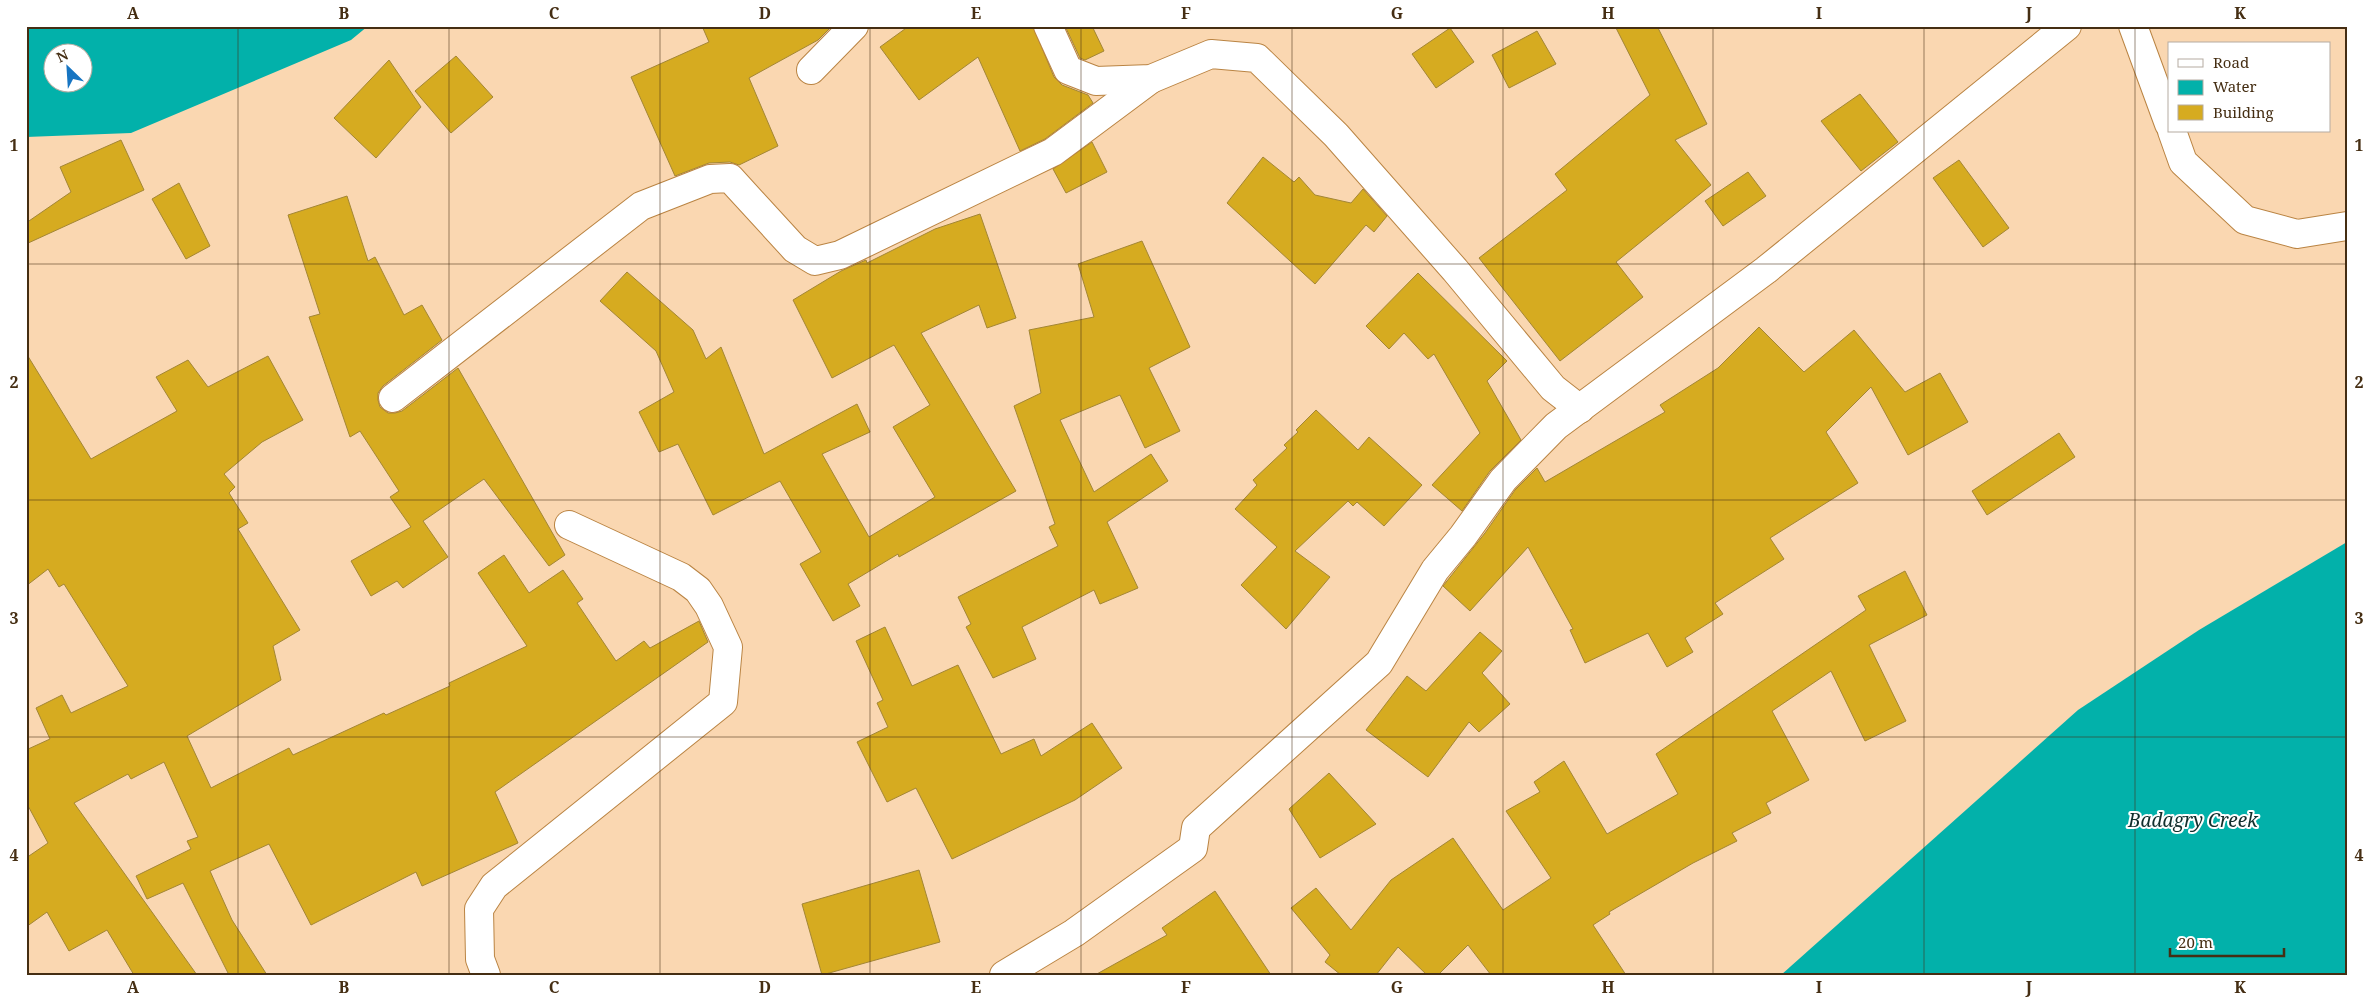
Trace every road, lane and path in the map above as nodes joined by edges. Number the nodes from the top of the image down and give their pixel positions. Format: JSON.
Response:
{"nodes":[{"id":1,"x":854,"y":26,"type":"edge"},
{"id":2,"x":1048,"y":26,"type":"edge"},
{"id":3,"x":2067,"y":26,"type":"edge"},
{"id":4,"x":2133,"y":26,"type":"edge"},
{"id":5,"x":811,"y":70,"type":"dead end"},
{"id":6,"x":1151,"y":79,"type":"junction"},
{"id":7,"x":2168,"y":121,"type":"edge"},
{"id":8,"x":2172,"y":132,"type":"edge"},
{"id":9,"x":2347,"y":226,"type":"edge"},
{"id":10,"x":394,"y":398,"type":"dead end"},
{"id":11,"x":1580,"y":409,"type":"junction"},
{"id":12,"x":569,"y":525,"type":"dead end"},
{"id":13,"x":486,"y":975,"type":"edge"},
{"id":14,"x":1004,"y":975,"type":"edge"}],
"edges":[{"from":1,"to":5,"type":"street"},
{"from":2,"to":6,"type":"street"},
{"from":3,"to":11,"type":"street"},
{"from":4,"to":7,"type":"street"},
{"from":6,"to":10,"type":"street"},
{"from":6,"to":11,"type":"street"},
{"from":8,"to":9,"type":"street"},
{"from":11,"to":14,"type":"street"},
{"from":12,"to":13,"type":"street"}]}
